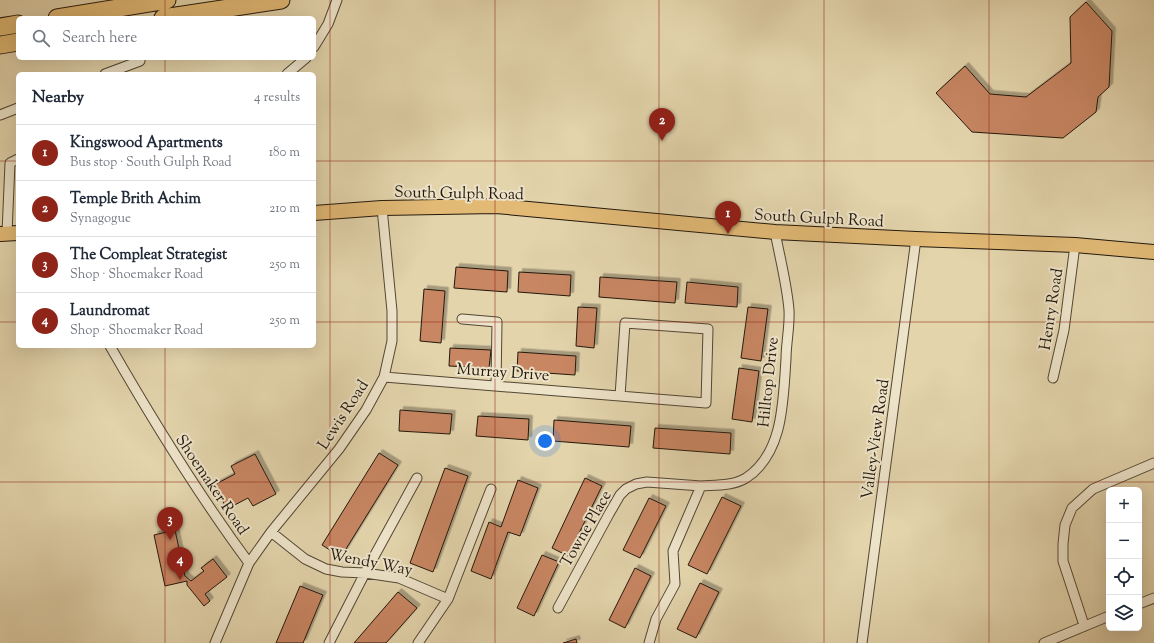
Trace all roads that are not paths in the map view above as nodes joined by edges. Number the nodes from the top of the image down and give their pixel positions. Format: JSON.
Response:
{"nodes":[{"id":1,"x":167,"y":0,"type":"edge"},
{"id":2,"x":281,"y":0,"type":"edge"},
{"id":3,"x":337,"y":0,"type":"edge"},
{"id":4,"x":69,"y":16,"type":"edge"},
{"id":5,"x":176,"y":16,"type":"edge"},
{"id":6,"x":16,"y":24,"type":"edge"},
{"id":7,"x":0,"y":27,"type":"edge"},
{"id":8,"x":16,"y":42,"type":"edge"},
{"id":9,"x":316,"y":44,"type":"edge"},
{"id":10,"x":0,"y":46,"type":"edge"},
{"id":11,"x":304,"y":60,"type":"edge"},
{"id":12,"x":140,"y":61,"type":"dead end"},
{"id":13,"x":110,"y":72,"type":"edge"},
{"id":14,"x":289,"y":72,"type":"edge"},
{"id":15,"x":16,"y":109,"type":"edge"},
{"id":16,"x":0,"y":115,"type":"edge"},
{"id":17,"x":16,"y":160,"type":"edge"},
{"id":18,"x":382,"y":208,"type":"junction"},
{"id":19,"x":316,"y":213,"type":"edge"},
{"id":20,"x":775,"y":232,"type":"junction"},
{"id":21,"x":8,"y":234,"type":"edge"},
{"id":22,"x":916,"y":240,"type":"junction"},
{"id":23,"x":1075,"y":245,"type":"junction"},
{"id":24,"x":1154,"y":252,"type":"edge"},
{"id":25,"x":462,"y":319,"type":"dead end"},
{"id":26,"x":111,"y":348,"type":"edge"},
{"id":27,"x":384,"y":377,"type":"junction"},
{"id":28,"x":1053,"y":378,"type":"dead end"},
{"id":29,"x":496,"y":386,"type":"junction"},
{"id":30,"x":620,"y":396,"type":"junction"},
{"id":31,"x":1154,"y":463,"type":"edge"},
{"id":32,"x":417,"y":478,"type":"dead end"},
{"id":33,"x":701,"y":486,"type":"junction"},
{"id":34,"x":491,"y":489,"type":"dead end"},
{"id":35,"x":271,"y":532,"type":"junction"},
{"id":36,"x":249,"y":563,"type":"junction"},
{"id":37,"x":365,"y":572,"type":"junction"},
{"id":38,"x":1154,"y":598,"type":"edge"},
{"id":39,"x":448,"y":599,"type":"junction"},
{"id":40,"x":1142,"y":603,"type":"edge"},
{"id":41,"x":558,"y":608,"type":"dead end"},
{"id":42,"x":1106,"y":617,"type":"edge"},
{"id":43,"x":1084,"y":625,"type":"junction"},
{"id":44,"x":215,"y":643,"type":"edge"},
{"id":45,"x":329,"y":643,"type":"edge"},
{"id":46,"x":418,"y":643,"type":"edge"},
{"id":47,"x":649,"y":643,"type":"edge"},
{"id":48,"x":862,"y":643,"type":"edge"},
{"id":49,"x":1044,"y":643,"type":"edge"}],
"edges":[{"from":1,"to":4,"type":"highway"},
{"from":2,"to":5,"type":"highway"},
{"from":3,"to":9,"type":"street"},
{"from":6,"to":7,"type":"highway"},
{"from":8,"to":10,"type":"highway"},
{"from":11,"to":14,"type":"street"},
{"from":12,"to":13,"type":"street"},
{"from":15,"to":16,"type":"street"},
{"from":17,"to":21,"type":"street"},
{"from":18,"to":19,"type":"main road","name":"South Gulph Road"},
{"from":18,"to":20,"type":"main road","name":"South Gulph Road"},
{"from":18,"to":27,"type":"street","name":"Lewis Road"},
{"from":20,"to":22,"type":"main road","name":"South Gulph Road"},
{"from":20,"to":33,"type":"street","name":"Hilltop Drive"},
{"from":22,"to":23,"type":"main road","name":"South Gulph Road"},
{"from":22,"to":48,"type":"street","name":"Valley-View Road"},
{"from":23,"to":24,"type":"main road","name":"South Gulph Road"},
{"from":23,"to":28,"type":"street","name":"Henry Road"},
{"from":25,"to":29,"type":"street"},
{"from":26,"to":36,"type":"street","name":"Shoemaker Road"},
{"from":27,"to":29,"type":"street","name":"Murray Drive"},
{"from":27,"to":35,"type":"street","name":"Lewis Road"},
{"from":29,"to":30,"type":"street","name":"Murray Drive"},
{"from":30,"to":30,"type":"street","name":"Murray Drive"},
{"from":31,"to":43,"type":"street"},
{"from":32,"to":37,"type":"street"},
{"from":33,"to":41,"type":"street","name":"Towne Place"},
{"from":33,"to":47,"type":"street"},
{"from":34,"to":39,"type":"street"},
{"from":35,"to":36,"type":"street","name":"Lewis Road"},
{"from":35,"to":37,"type":"street","name":"Wendy Way"},
{"from":36,"to":44,"type":"street"},
{"from":37,"to":39,"type":"street","name":"Wendy Way"},
{"from":37,"to":45,"type":"street"},
{"from":38,"to":40,"type":"street"},
{"from":39,"to":46,"type":"street"},
{"from":42,"to":43,"type":"street"},
{"from":43,"to":49,"type":"street"}]}
